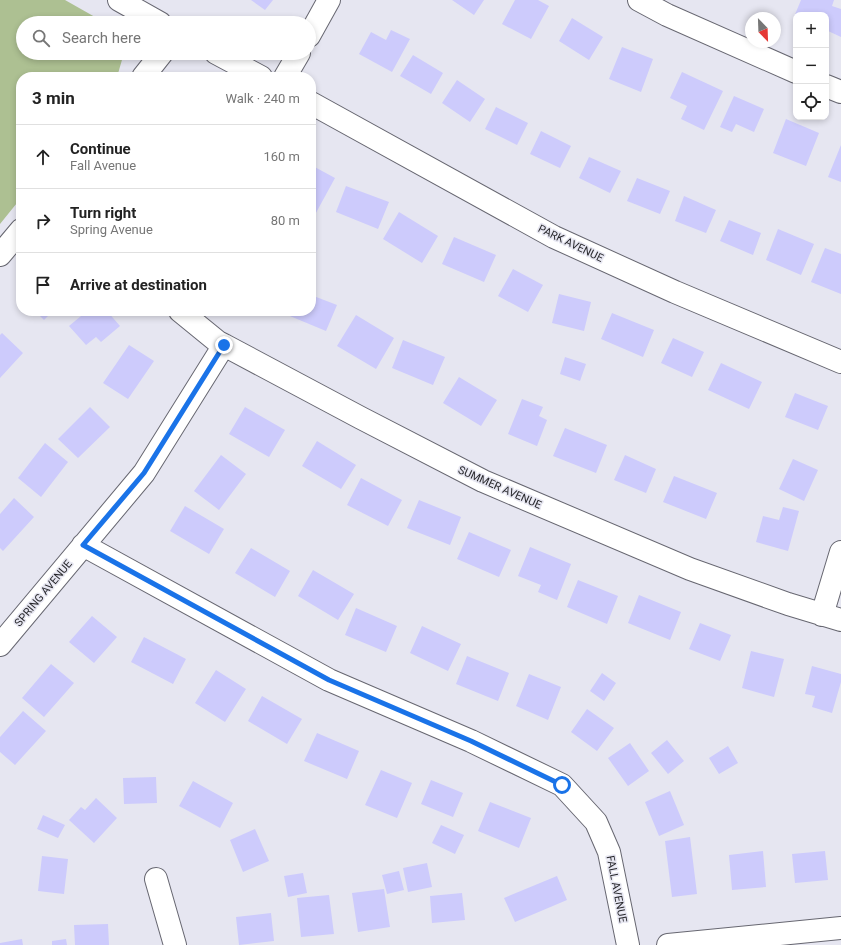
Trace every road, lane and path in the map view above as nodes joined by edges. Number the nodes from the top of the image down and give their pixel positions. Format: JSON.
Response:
{"nodes":[{"id":1,"x":119,"y":0,"type":"edge"},
{"id":2,"x":329,"y":0,"type":"edge"},
{"id":3,"x":639,"y":0,"type":"edge"},
{"id":4,"x":148,"y":16,"type":"edge"},
{"id":5,"x":316,"y":23,"type":"edge"},
{"id":6,"x":156,"y":60,"type":"edge"},
{"id":7,"x":229,"y":60,"type":"edge"},
{"id":8,"x":295,"y":60,"type":"edge"},
{"id":9,"x":793,"y":71,"type":"edge"},
{"id":10,"x":147,"y":72,"type":"edge"},
{"id":11,"x":252,"y":72,"type":"edge"},
{"id":12,"x":289,"y":72,"type":"edge"},
{"id":13,"x":829,"y":87,"type":"edge"},
{"id":14,"x":841,"y":92,"type":"edge"},
{"id":15,"x":316,"y":106,"type":"edge"},
{"id":16,"x":16,"y":236,"type":"edge"},
{"id":17,"x":0,"y":255,"type":"edge"},
{"id":18,"x":186,"y":316,"type":"edge"},
{"id":19,"x":224,"y":345,"type":"junction"},
{"id":20,"x":841,"y":362,"type":"edge"},
{"id":21,"x":83,"y":545,"type":"junction"},
{"id":22,"x":841,"y":552,"type":"edge"},
{"id":23,"x":832,"y":617,"type":"edge"},
{"id":24,"x":0,"y":645,"type":"edge"},
{"id":25,"x":156,"y":879,"type":"dead end"},
{"id":26,"x":838,"y":934,"type":"edge"},
{"id":27,"x":175,"y":945,"type":"edge"},
{"id":28,"x":628,"y":945,"type":"edge"},
{"id":29,"x":668,"y":945,"type":"edge"}],
"edges":[{"from":1,"to":4,"type":"street"},
{"from":2,"to":5,"type":"street"},
{"from":3,"to":9,"type":"street"},
{"from":6,"to":10,"type":"street"},
{"from":7,"to":11,"type":"street"},
{"from":8,"to":12,"type":"street"},
{"from":13,"to":14,"type":"street"},
{"from":15,"to":20,"type":"street","name":"PARK AVENUE"},
{"from":16,"to":17,"type":"street"},
{"from":18,"to":19,"type":"street","name":"SUMMER AVENUE"},
{"from":19,"to":21,"type":"street","name":"SPRING AVENUE"},
{"from":19,"to":23,"type":"street","name":"SUMMER AVENUE"},
{"from":21,"to":24,"type":"street","name":"SPRING AVENUE"},
{"from":21,"to":28,"type":"street","name":"FALL AVENUE"},
{"from":22,"to":23,"type":"street"},
{"from":25,"to":27,"type":"street"},
{"from":26,"to":29,"type":"street"}]}
